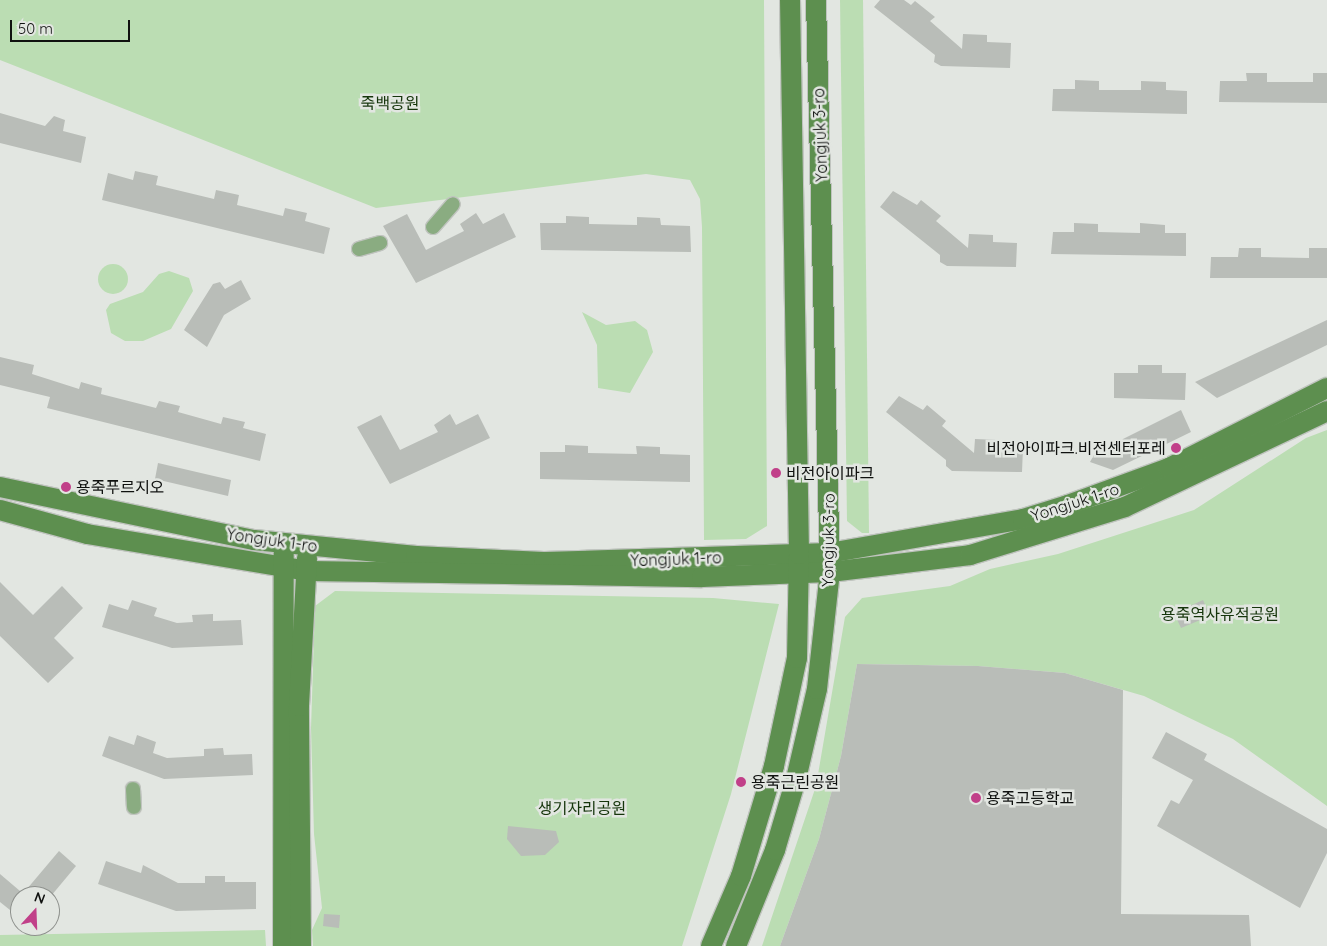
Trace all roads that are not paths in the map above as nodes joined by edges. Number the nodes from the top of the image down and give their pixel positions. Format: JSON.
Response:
{"nodes":[{"id":1,"x":790,"y":0,"type":"edge"},
{"id":2,"x":816,"y":0,"type":"edge"},
{"id":3,"x":453,"y":204,"type":"dead end"},
{"id":4,"x":433,"y":227,"type":"dead end"},
{"id":5,"x":380,"y":243,"type":"dead end"},
{"id":6,"x":359,"y":249,"type":"dead end"},
{"id":7,"x":1327,"y":388,"type":"edge"},
{"id":8,"x":1327,"y":411,"type":"edge"},
{"id":9,"x":0,"y":488,"type":"edge"},
{"id":10,"x":0,"y":510,"type":"edge"},
{"id":11,"x":284,"y":542,"type":"junction"},
{"id":12,"x":308,"y":545,"type":"junction"},
{"id":13,"x":800,"y":554,"type":"junction"},
{"id":14,"x":829,"y":562,"type":"junction"},
{"id":15,"x":284,"y":566,"type":"junction"},
{"id":16,"x":307,"y":570,"type":"junction"},
{"id":17,"x":800,"y":574,"type":"junction"},
{"id":18,"x":133,"y":789,"type":"dead end"},
{"id":19,"x":134,"y":807,"type":"dead end"},
{"id":20,"x":283,"y":946,"type":"edge"},
{"id":21,"x":300,"y":946,"type":"edge"},
{"id":22,"x":711,"y":946,"type":"edge"},
{"id":23,"x":736,"y":946,"type":"edge"}],
"edges":[{"from":1,"to":13,"type":"street"},
{"from":2,"to":14,"type":"street","name":"Yongjuk 3-ro"},
{"from":3,"to":4,"type":"street"},
{"from":5,"to":6,"type":"street"},
{"from":7,"to":14,"type":"street","name":"Yongjuk 1-ro"},
{"from":8,"to":14,"type":"street"},
{"from":9,"to":11,"type":"street","name":"Yongjuk 1-ro"},
{"from":10,"to":15,"type":"street"},
{"from":11,"to":12,"type":"street","name":"Yongjuk 1-ro"},
{"from":11,"to":15,"type":"street"},
{"from":12,"to":13,"type":"street","name":"Yongjuk 1-ro"},
{"from":12,"to":16,"type":"street"},
{"from":13,"to":14,"type":"street","name":"Yongjuk 1-ro"},
{"from":13,"to":17,"type":"street"},
{"from":14,"to":17,"type":"street"},
{"from":14,"to":23,"type":"street","name":"Yongjuk 3-ro"},
{"from":15,"to":16,"type":"street"},
{"from":15,"to":20,"type":"street"},
{"from":16,"to":17,"type":"street"},
{"from":16,"to":21,"type":"street"},
{"from":17,"to":22,"type":"street"},
{"from":18,"to":19,"type":"street"}]}
